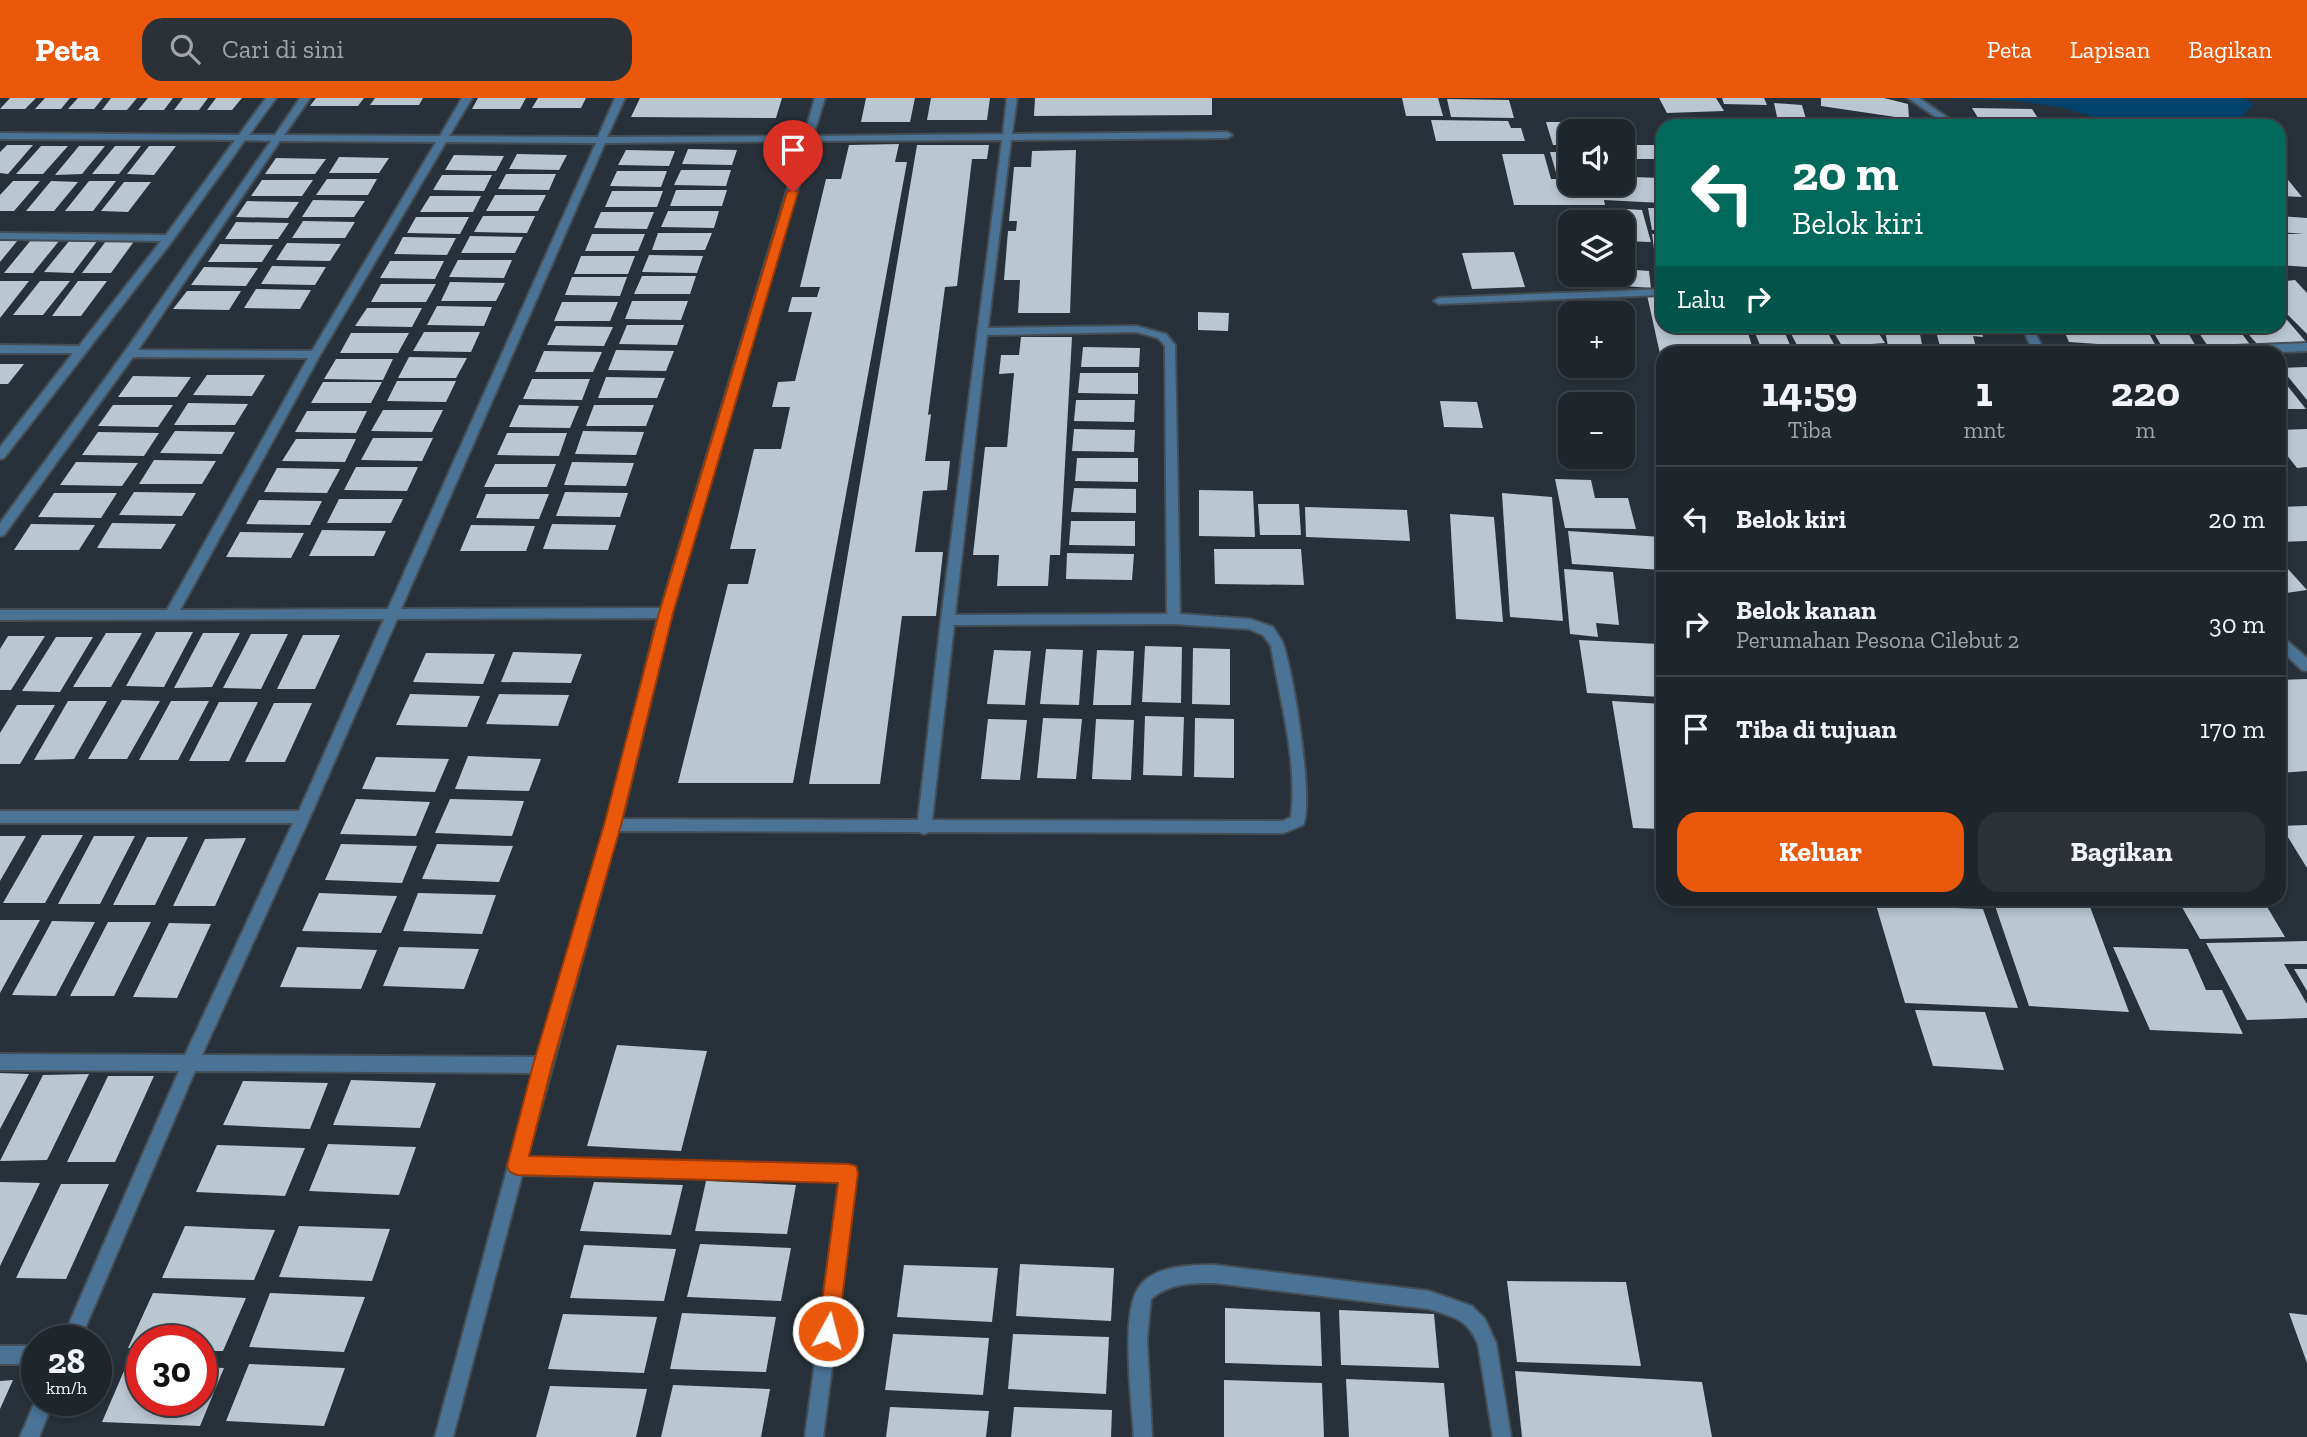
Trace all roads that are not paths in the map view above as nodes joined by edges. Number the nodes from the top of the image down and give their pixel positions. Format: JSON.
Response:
{"nodes":[{"id":1,"x":271,"y":98,"type":"edge"},
{"id":2,"x":304,"y":98,"type":"edge"},
{"id":3,"x":467,"y":98,"type":"edge"},
{"id":4,"x":620,"y":98,"type":"edge"},
{"id":5,"x":820,"y":98,"type":"edge"},
{"id":6,"x":1013,"y":98,"type":"edge"},
{"id":7,"x":1913,"y":98,"type":"edge"},
{"id":8,"x":1944,"y":119,"type":"edge"},
{"id":9,"x":1227,"y":135,"type":"dead end"},
{"id":10,"x":0,"y":136,"type":"edge"},
{"id":11,"x":277,"y":138,"type":"junction"},
{"id":12,"x":1006,"y":138,"type":"junction"},
{"id":13,"x":242,"y":139,"type":"junction"},
{"id":14,"x":808,"y":139,"type":"junction"},
{"id":15,"x":444,"y":140,"type":"junction"},
{"id":16,"x":603,"y":140,"type":"junction"},
{"id":17,"x":0,"y":236,"type":"edge"},
{"id":18,"x":169,"y":238,"type":"junction"},
{"id":19,"x":1656,"y":292,"type":"edge"},
{"id":20,"x":1440,"y":301,"type":"dead end"},
{"id":21,"x":982,"y":332,"type":"junction"},
{"id":22,"x":2307,"y":347,"type":"edge"},
{"id":23,"x":0,"y":349,"type":"edge"},
{"id":24,"x":2286,"y":349,"type":"edge"},
{"id":25,"x":81,"y":350,"type":"junction"},
{"id":26,"x":130,"y":353,"type":"junction"},
{"id":27,"x":315,"y":355,"type":"junction"},
{"id":28,"x":0,"y":454,"type":"edge"},
{"id":29,"x":0,"y":532,"type":"edge"},
{"id":30,"x":666,"y":613,"type":"junction"},
{"id":31,"x":0,"y":615,"type":"edge"},
{"id":32,"x":392,"y":616,"type":"junction"},
{"id":33,"x":170,"y":617,"type":"junction"},
{"id":34,"x":1174,"y":619,"type":"junction"},
{"id":35,"x":947,"y":620,"type":"junction"},
{"id":36,"x":2286,"y":646,"type":"edge"},
{"id":37,"x":2307,"y":666,"type":"edge"},
{"id":38,"x":0,"y":817,"type":"edge"},
{"id":39,"x":303,"y":817,"type":"junction"},
{"id":40,"x":613,"y":825,"type":"junction"},
{"id":41,"x":924,"y":828,"type":"junction"},
{"id":42,"x":0,"y":1062,"type":"edge"},
{"id":43,"x":190,"y":1063,"type":"junction"},
{"id":44,"x":542,"y":1065,"type":"junction"},
{"id":45,"x":517,"y":1166,"type":"junction"},
{"id":46,"x":77,"y":1325,"type":"edge"},
{"id":47,"x":0,"y":1355,"type":"edge"},
{"id":48,"x":21,"y":1355,"type":"edge"},
{"id":49,"x":38,"y":1416,"type":"edge"},
{"id":50,"x":29,"y":1437,"type":"edge"},
{"id":51,"x":444,"y":1437,"type":"edge"},
{"id":52,"x":814,"y":1437,"type":"edge"},
{"id":53,"x":1143,"y":1437,"type":"edge"},
{"id":54,"x":1502,"y":1437,"type":"edge"}],
"edges":[{"from":1,"to":13,"type":"street"},
{"from":2,"to":11,"type":"street"},
{"from":3,"to":15,"type":"street"},
{"from":4,"to":16,"type":"street"},
{"from":5,"to":14,"type":"street"},
{"from":6,"to":12,"type":"street"},
{"from":7,"to":8,"type":"street"},
{"from":9,"to":12,"type":"street"},
{"from":10,"to":13,"type":"street"},
{"from":11,"to":13,"type":"street"},
{"from":11,"to":15,"type":"street"},
{"from":11,"to":26,"type":"street"},
{"from":12,"to":14,"type":"street"},
{"from":12,"to":21,"type":"street"},
{"from":13,"to":18,"type":"street"},
{"from":14,"to":16,"type":"street"},
{"from":14,"to":30,"type":"street"},
{"from":15,"to":16,"type":"street"},
{"from":15,"to":27,"type":"street"},
{"from":16,"to":32,"type":"street"},
{"from":17,"to":18,"type":"street"},
{"from":18,"to":25,"type":"street"},
{"from":19,"to":20,"type":"street"},
{"from":21,"to":34,"type":"street"},
{"from":21,"to":35,"type":"street"},
{"from":22,"to":24,"type":"street"},
{"from":23,"to":25,"type":"street"},
{"from":25,"to":28,"type":"street"},
{"from":26,"to":27,"type":"street"},
{"from":26,"to":29,"type":"street"},
{"from":27,"to":33,"type":"street"},
{"from":30,"to":32,"type":"street"},
{"from":30,"to":40,"type":"street"},
{"from":31,"to":33,"type":"street"},
{"from":32,"to":33,"type":"street"},
{"from":32,"to":39,"type":"street"},
{"from":34,"to":35,"type":"street"},
{"from":34,"to":41,"type":"street"},
{"from":35,"to":41,"type":"street"},
{"from":36,"to":37,"type":"street"},
{"from":38,"to":39,"type":"street"},
{"from":39,"to":43,"type":"street"},
{"from":40,"to":41,"type":"street"},
{"from":40,"to":44,"type":"street"},
{"from":42,"to":43,"type":"street"},
{"from":43,"to":44,"type":"street"},
{"from":43,"to":46,"type":"street"},
{"from":44,"to":45,"type":"street"},
{"from":45,"to":51,"type":"street"},
{"from":45,"to":52,"type":"street"},
{"from":47,"to":48,"type":"street"},
{"from":49,"to":50,"type":"street"},
{"from":53,"to":54,"type":"street"}]}
